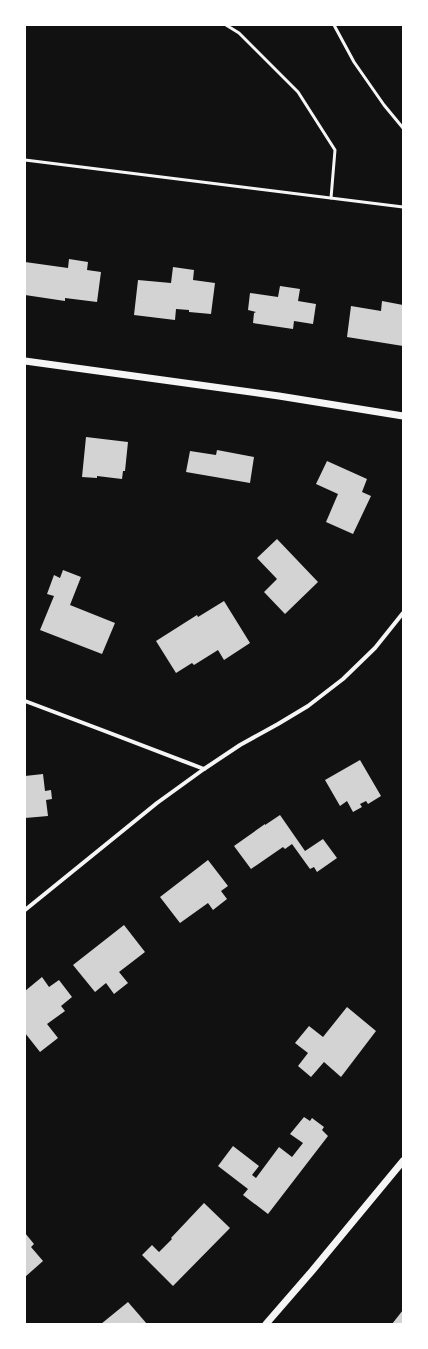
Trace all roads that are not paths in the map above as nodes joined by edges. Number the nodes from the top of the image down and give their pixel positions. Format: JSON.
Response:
{"nodes":[{"id":1,"x":226,"y":25,"type":"edge"},
{"id":2,"x":334,"y":25,"type":"edge"},
{"id":3,"x":403,"y":128,"type":"edge"},
{"id":4,"x":25,"y":160,"type":"edge"},
{"id":5,"x":330,"y":198,"type":"junction"},
{"id":6,"x":403,"y":207,"type":"edge"},
{"id":7,"x":25,"y":361,"type":"edge"},
{"id":8,"x":403,"y":416,"type":"edge"},
{"id":9,"x":403,"y":613,"type":"edge"},
{"id":10,"x":25,"y":702,"type":"edge"},
{"id":11,"x":204,"y":769,"type":"junction"},
{"id":12,"x":25,"y":910,"type":"edge"},
{"id":13,"x":403,"y":1160,"type":"edge"},
{"id":14,"x":266,"y":1324,"type":"edge"}],
"edges":[{"from":1,"to":5,"type":"lane"},
{"from":2,"to":3,"type":"lane"},
{"from":4,"to":5,"type":"lane"},
{"from":5,"to":6,"type":"lane"},
{"from":7,"to":8,"type":"street"},
{"from":9,"to":11,"type":"street"},
{"from":10,"to":11,"type":"street"},
{"from":11,"to":12,"type":"street"},
{"from":13,"to":14,"type":"street"}]}
